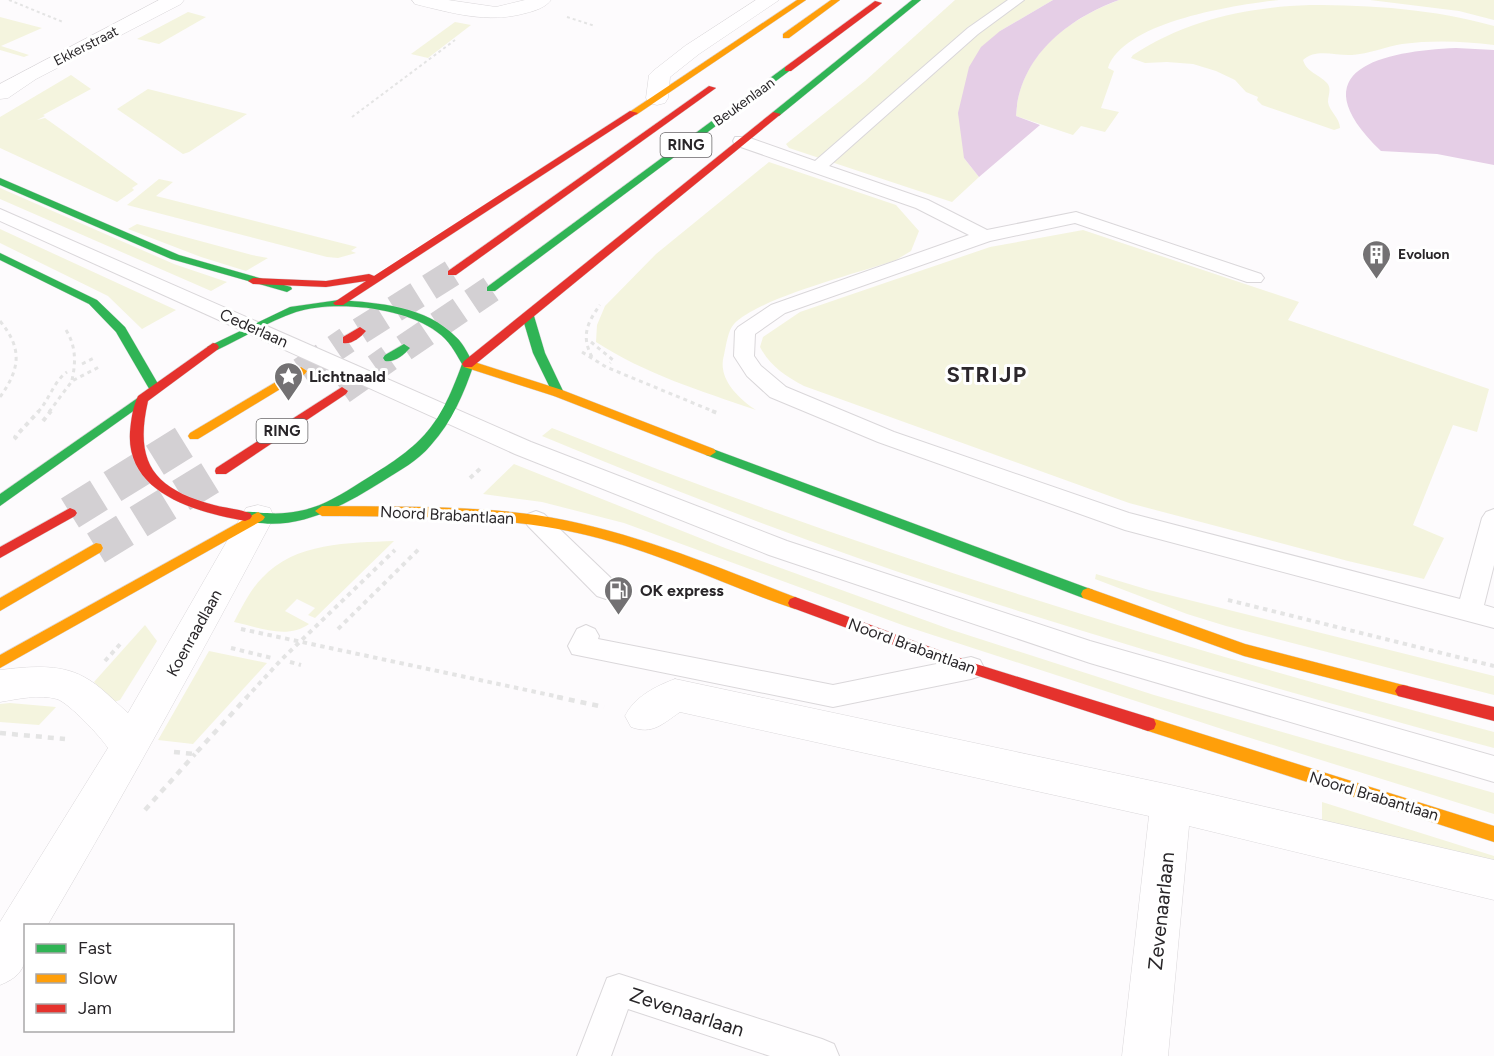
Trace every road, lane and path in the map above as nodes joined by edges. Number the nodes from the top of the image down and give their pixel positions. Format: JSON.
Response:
{"nodes":[{"id":1,"x":9,"y":0,"type":"edge"},
{"id":2,"x":174,"y":0,"type":"edge"},
{"id":3,"x":422,"y":0,"type":"edge"},
{"id":4,"x":541,"y":0,"type":"edge"},
{"id":5,"x":769,"y":0,"type":"edge"},
{"id":6,"x":802,"y":0,"type":"edge"},
{"id":7,"x":836,"y":0,"type":"edge"},
{"id":8,"x":881,"y":0,"type":"edge"},
{"id":9,"x":917,"y":0,"type":"edge"},
{"id":10,"x":1017,"y":0,"type":"edge"},
{"id":11,"x":70,"y":25,"type":"dead end"},
{"id":12,"x":463,"y":34,"type":"dead end"},
{"id":13,"x":779,"y":40,"type":"dead end"},
{"id":14,"x":721,"y":81,"type":"dead end"},
{"id":15,"x":7,"y":89,"type":"edge"},
{"id":16,"x":657,"y":98,"type":"junction"},
{"id":17,"x":352,"y":117,"type":"dead end"},
{"id":18,"x":741,"y":141,"type":"junction"},
{"id":19,"x":817,"y":168,"type":"junction"},
{"id":20,"x":0,"y":181,"type":"edge"},
{"id":21,"x":0,"y":214,"type":"edge"},
{"id":22,"x":985,"y":236,"type":"junction"},
{"id":23,"x":0,"y":256,"type":"edge"},
{"id":24,"x":391,"y":270,"type":"junction"},
{"id":25,"x":452,"y":273,"type":"tunnel mouth"},
{"id":26,"x":1254,"y":278,"type":"dead end"},
{"id":27,"x":253,"y":281,"type":"junction"},
{"id":28,"x":491,"y":289,"type":"tunnel mouth"},
{"id":29,"x":339,"y":303,"type":"junction"},
{"id":30,"x":528,"y":316,"type":"junction"},
{"id":31,"x":0,"y":321,"type":"edge"},
{"id":32,"x":63,"y":326,"type":"dead end"},
{"id":33,"x":253,"y":328,"type":"junction"},
{"id":34,"x":360,"y":330,"type":"tunnel mouth"},
{"id":35,"x":347,"y":340,"type":"tunnel mouth"},
{"id":36,"x":591,"y":342,"type":"dead end"},
{"id":37,"x":404,"y":348,"type":"tunnel mouth"},
{"id":38,"x":389,"y":358,"type":"tunnel mouth"},
{"id":39,"x":593,"y":358,"type":"dead end"},
{"id":40,"x":610,"y":363,"type":"dead end"},
{"id":41,"x":468,"y":364,"type":"junction"},
{"id":42,"x":301,"y":371,"type":"tunnel mouth"},
{"id":43,"x":67,"y":372,"type":"dead end"},
{"id":44,"x":155,"y":389,"type":"junction"},
{"id":45,"x":342,"y":391,"type":"tunnel mouth"},
{"id":46,"x":558,"y":393,"type":"junction"},
{"id":47,"x":0,"y":397,"type":"edge"},
{"id":48,"x":141,"y":399,"type":"junction"},
{"id":49,"x":446,"y":413,"type":"junction"},
{"id":50,"x":722,"y":415,"type":"dead end"},
{"id":51,"x":37,"y":428,"type":"dead end"},
{"id":52,"x":194,"y":436,"type":"tunnel mouth"},
{"id":53,"x":17,"y":439,"type":"dead end"},
{"id":54,"x":221,"y":471,"type":"tunnel mouth"},
{"id":55,"x":36,"y":477,"type":"junction"},
{"id":56,"x":0,"y":488,"type":"edge"},
{"id":57,"x":0,"y":501,"type":"edge"},
{"id":58,"x":322,"y":511,"type":"junction"},
{"id":59,"x":70,"y":513,"type":"tunnel mouth"},
{"id":60,"x":258,"y":518,"type":"junction"},
{"id":61,"x":1494,"y":518,"type":"edge"},
{"id":62,"x":536,"y":520,"type":"junction"},
{"id":63,"x":426,"y":542,"type":"dead end"},
{"id":64,"x":96,"y":548,"type":"tunnel mouth"},
{"id":65,"x":0,"y":553,"type":"edge"},
{"id":66,"x":606,"y":589,"type":"dead end"},
{"id":67,"x":1220,"y":598,"type":"dead end"},
{"id":68,"x":0,"y":605,"type":"edge"},
{"id":69,"x":1469,"y":613,"type":"junction"},
{"id":70,"x":1494,"y":618,"type":"edge"},
{"id":71,"x":338,"y":629,"type":"dead end"},
{"id":72,"x":586,"y":636,"type":"dead end"},
{"id":73,"x":125,"y":639,"type":"dead end"},
{"id":74,"x":222,"y":646,"type":"dead end"},
{"id":75,"x":272,"y":658,"type":"dead end"},
{"id":76,"x":0,"y":662,"type":"edge"},
{"id":77,"x":290,"y":662,"type":"dead end"},
{"id":78,"x":103,"y":663,"type":"dead end"},
{"id":79,"x":302,"y":665,"type":"dead end"},
{"id":80,"x":1494,"y":666,"type":"edge"},
{"id":81,"x":971,"y":668,"type":"junction"},
{"id":82,"x":0,"y":686,"type":"edge"},
{"id":83,"x":1494,"y":714,"type":"edge"},
{"id":84,"x":644,"y":716,"type":"dead end"},
{"id":85,"x":128,"y":747,"type":"junction"},
{"id":86,"x":1494,"y":769,"type":"edge"},
{"id":87,"x":1171,"y":803,"type":"junction"},
{"id":88,"x":1494,"y":834,"type":"edge"},
{"id":89,"x":1494,"y":880,"type":"edge"},
{"id":90,"x":0,"y":963,"type":"edge"},
{"id":91,"x":784,"y":1049,"type":"edge"},
{"id":92,"x":594,"y":1056,"type":"edge"},
{"id":93,"x":822,"y":1056,"type":"edge"},
{"id":94,"x":1145,"y":1056,"type":"edge"}],
"edges":[{"from":1,"to":11,"type":"path"},
{"from":2,"to":15,"type":"street","name":"Ekkerstraat"},
{"from":3,"to":4,"type":"street"},
{"from":5,"to":16,"type":"street"},
{"from":6,"to":16,"type":"main road"},
{"from":7,"to":13,"type":"main road"},
{"from":8,"to":28,"type":"main road","name":"Beukenlaan","number":"RING"},
{"from":9,"to":18,"type":"main road"},
{"from":10,"to":19,"type":"lane"},
{"from":12,"to":17,"type":"path"},
{"from":14,"to":25,"type":"main road","name":"Beukenlaan","number":"RING"},
{"from":16,"to":24,"type":"main road"},
{"from":18,"to":19,"type":"lane"},
{"from":18,"to":30,"type":"main road"},
{"from":19,"to":22,"type":"lane"},
{"from":20,"to":27,"type":"main road"},
{"from":21,"to":33,"type":"lane","name":"Cederlaan"},
{"from":22,"to":26,"type":"lane"},
{"from":22,"to":69,"type":"lane"},
{"from":23,"to":44,"type":"main road"},
{"from":24,"to":27,"type":"main road"},
{"from":24,"to":29,"type":"main road"},
{"from":27,"to":29,"type":"main road"},
{"from":29,"to":33,"type":"main road"},
{"from":29,"to":41,"type":"main road"},
{"from":30,"to":41,"type":"main road"},
{"from":30,"to":46,"type":"main road"},
{"from":31,"to":47,"type":"path"},
{"from":32,"to":51,"type":"path"},
{"from":33,"to":44,"type":"main road"},
{"from":33,"to":49,"type":"lane","name":"Cederlaan"},
{"from":34,"to":35,"type":"main road"},
{"from":36,"to":40,"type":"path"},
{"from":37,"to":38,"type":"main road"},
{"from":39,"to":50,"type":"path"},
{"from":41,"to":46,"type":"main road"},
{"from":41,"to":49,"type":"main road"},
{"from":42,"to":52,"type":"main road","number":"RING"},
{"from":43,"to":53,"type":"path"},
{"from":44,"to":48,"type":"main road"},
{"from":45,"to":54,"type":"main road","number":"RING"},
{"from":46,"to":83,"type":"main road"},
{"from":48,"to":55,"type":"main road"},
{"from":48,"to":60,"type":"main road"},
{"from":49,"to":58,"type":"main road"},
{"from":49,"to":86,"type":"lane","name":"Cederlaan"},
{"from":55,"to":56,"type":"street"},
{"from":55,"to":57,"type":"main road"},
{"from":58,"to":60,"type":"main road"},
{"from":58,"to":62,"type":"main road","name":"Noord Brabantlaan"},
{"from":59,"to":65,"type":"main road"},
{"from":60,"to":76,"type":"main road"},
{"from":60,"to":85,"type":"street","name":"Koenraadlaan"},
{"from":61,"to":69,"type":"lane"},
{"from":62,"to":66,"type":"lane"},
{"from":62,"to":81,"type":"main road","name":"Noord Brabantlaan"},
{"from":63,"to":71,"type":"path"},
{"from":64,"to":68,"type":"main road"},
{"from":67,"to":80,"type":"path"},
{"from":69,"to":70,"type":"lane"},
{"from":72,"to":81,"type":"lane"},
{"from":73,"to":78,"type":"path"},
{"from":74,"to":75,"type":"path"},
{"from":77,"to":79,"type":"path"},
{"from":81,"to":88,"type":"main road","name":"Noord Brabantlaan"},
{"from":82,"to":85,"type":"street"},
{"from":84,"to":87,"type":"street"},
{"from":85,"to":90,"type":"street","name":"Koenraadlaan"},
{"from":87,"to":89,"type":"street"},
{"from":87,"to":94,"type":"street","name":"Zevenaarlaan"},
{"from":91,"to":92,"type":"lane","name":"Zevenaarlaan"},
{"from":91,"to":93,"type":"lane","name":"Zevenaarlaan"}]}
